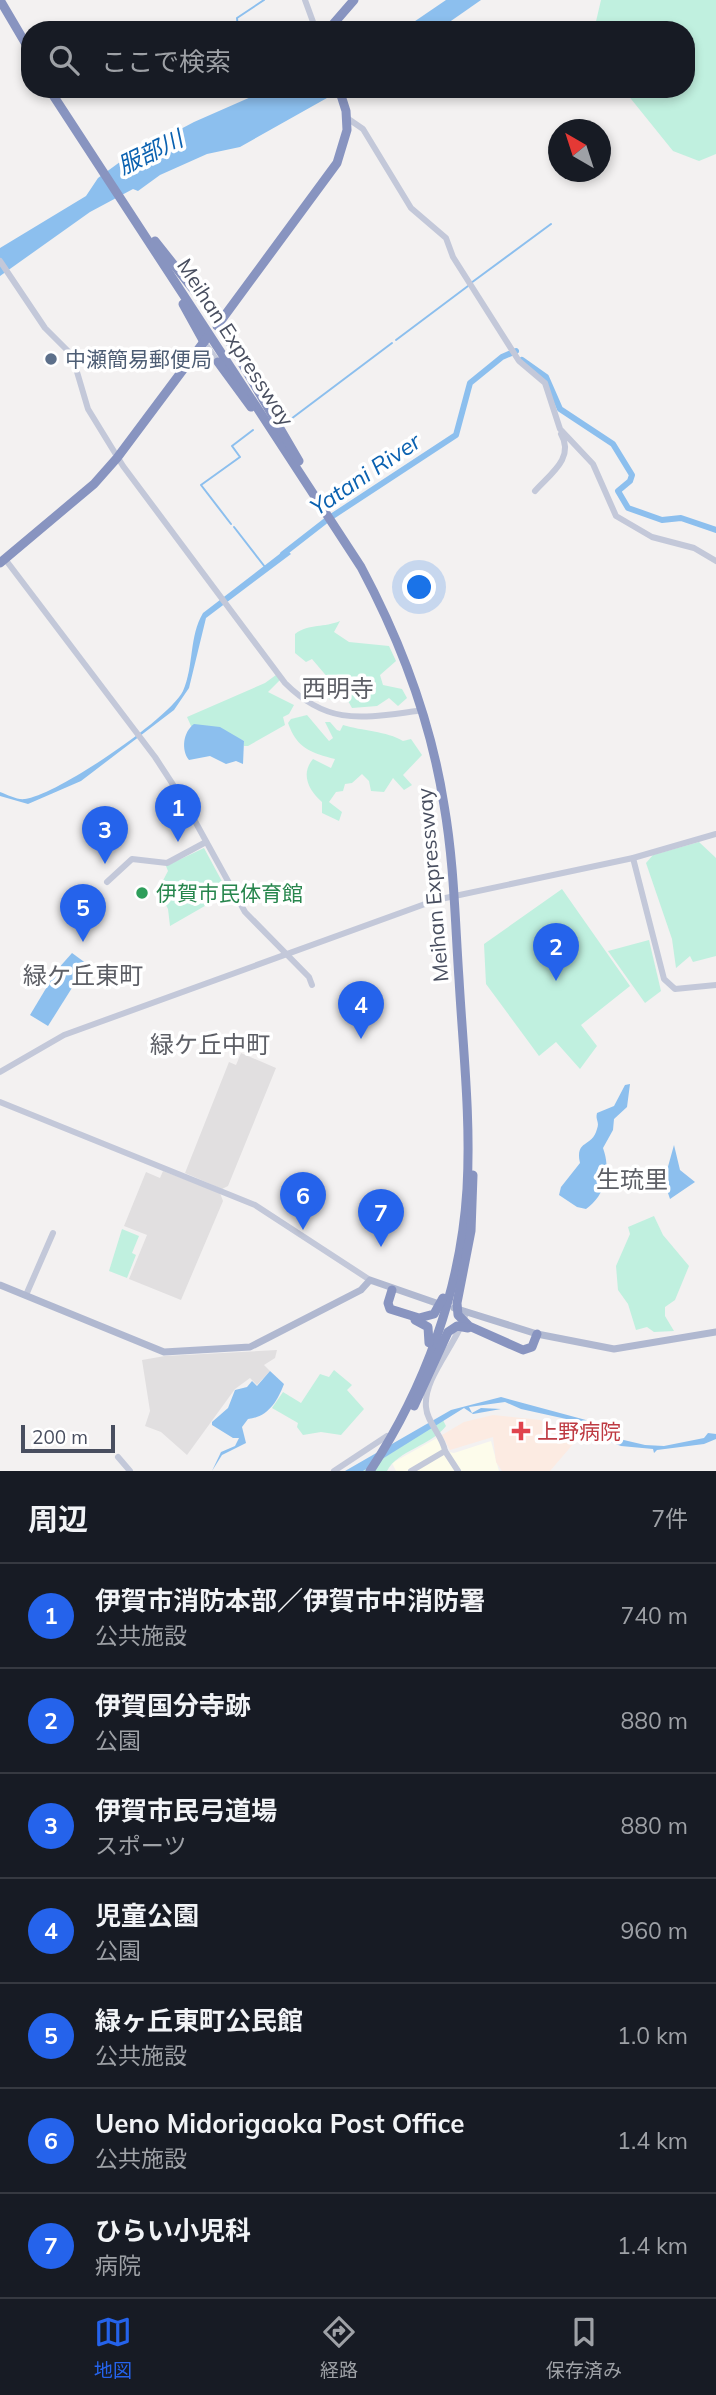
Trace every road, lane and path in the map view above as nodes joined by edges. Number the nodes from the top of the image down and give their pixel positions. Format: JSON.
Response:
{"nodes":[{"id":1,"x":0,"y":0,"type":"edge"},
{"id":2,"x":305,"y":0,"type":"edge"},
{"id":3,"x":354,"y":0,"type":"edge"},
{"id":4,"x":0,"y":9,"type":"edge"},
{"id":5,"x":313,"y":21,"type":"edge"},
{"id":6,"x":336,"y":21,"type":"edge"},
{"id":7,"x":21,"y":36,"type":"edge"},
{"id":8,"x":21,"y":45,"type":"edge"},
{"id":9,"x":54,"y":98,"type":"edge"},
{"id":10,"x":60,"y":98,"type":"edge"},
{"id":11,"x":341,"y":98,"type":"edge"},
{"id":12,"x":347,"y":118,"type":"junction"},
{"id":13,"x":94,"y":154,"type":"junction"},
{"id":14,"x":147,"y":235,"type":"junction"},
{"id":15,"x":0,"y":261,"type":"edge"},
{"id":16,"x":208,"y":309,"type":"joint"},
{"id":17,"x":218,"y":325,"type":"junction"},
{"id":18,"x":205,"y":341,"type":"junction"},
{"id":19,"x":218,"y":362,"type":"joint"},
{"id":20,"x":560,"y":429,"type":"junction"},
{"id":21,"x":289,"y":455,"type":"junction"},
{"id":22,"x":117,"y":458,"type":"junction"},
{"id":23,"x":300,"y":463,"type":"junction"},
{"id":24,"x":535,"y":491,"type":"dead end"},
{"id":25,"x":332,"y":516,"type":"junction"},
{"id":26,"x":2,"y":561,"type":"edge"},
{"id":27,"x":716,"y":561,"type":"edge"},
{"id":28,"x":417,"y":711,"type":"dead end"},
{"id":29,"x":716,"y":834,"type":"edge"},
{"id":30,"x":206,"y":842,"type":"junction"},
{"id":31,"x":633,"y":858,"type":"junction"},
{"id":32,"x":107,"y":881,"type":"dead end"},
{"id":33,"x":456,"y":901,"type":"junction"},
{"id":34,"x":286,"y":955,"type":"junction"},
{"id":35,"x":312,"y":985,"type":"dead end"},
{"id":36,"x":716,"y":985,"type":"edge"},
{"id":37,"x":0,"y":1072,"type":"edge"},
{"id":38,"x":0,"y":1102,"type":"edge"},
{"id":39,"x":468,"y":1133,"type":"junction"},
{"id":40,"x":472,"y":1170,"type":"junction"},
{"id":41,"x":53,"y":1233,"type":"dead end"},
{"id":42,"x":370,"y":1280,"type":"junction"},
{"id":43,"x":0,"y":1285,"type":"edge"},
{"id":44,"x":390,"y":1289,"type":"junction"},
{"id":45,"x":26,"y":1296,"type":"junction"},
{"id":46,"x":464,"y":1314,"type":"junction"},
{"id":47,"x":716,"y":1332,"type":"edge"},
{"id":48,"x":538,"y":1334,"type":"junction"},
{"id":49,"x":411,"y":1407,"type":"junction"},
{"id":50,"x":387,"y":1436,"type":"dead end"},
{"id":51,"x":445,"y":1451,"type":"junction"},
{"id":52,"x":118,"y":1457,"type":"dead end"},
{"id":53,"x":420,"y":1469,"type":"edge"},
{"id":54,"x":130,"y":1471,"type":"edge"},
{"id":55,"x":334,"y":1471,"type":"edge"},
{"id":56,"x":372,"y":1471,"type":"edge"},
{"id":57,"x":411,"y":1471,"type":"edge"},
{"id":58,"x":458,"y":1471,"type":"edge"}],
"edges":[{"from":1,"to":7,"type":"highway"},
{"from":2,"to":5,"type":"street"},
{"from":3,"to":6,"type":"highway"},
{"from":4,"to":8,"type":"highway"},
{"from":9,"to":13,"type":"highway"},
{"from":10,"to":13,"type":"highway"},
{"from":11,"to":12,"type":"highway"},
{"from":12,"to":17,"type":"highway"},
{"from":12,"to":20,"type":"street"},
{"from":13,"to":14,"type":"highway"},
{"from":14,"to":16,"type":"highway"},
{"from":14,"to":18,"type":"highway"},
{"from":14,"to":21,"type":"highway","name":"Meihan Expressway"},
{"from":14,"to":23,"type":"highway","name":"Meihan Expressway"},
{"from":15,"to":22,"type":"street"},
{"from":16,"to":17,"type":"street"},
{"from":17,"to":23,"type":"highway"},
{"from":18,"to":19,"type":"street"},
{"from":18,"to":22,"type":"highway"},
{"from":19,"to":21,"type":"highway"},
{"from":20,"to":24,"type":"street"},
{"from":20,"to":27,"type":"street"},
{"from":21,"to":25,"type":"highway","name":"Meihan Expressway"},
{"from":22,"to":26,"type":"highway"},
{"from":22,"to":28,"type":"street"},
{"from":23,"to":25,"type":"highway","name":"Meihan Expressway"},
{"from":25,"to":33,"type":"highway","name":"Meihan Expressway"},
{"from":26,"to":30,"type":"street"},
{"from":29,"to":31,"type":"street"},
{"from":30,"to":32,"type":"street"},
{"from":30,"to":34,"type":"street"},
{"from":31,"to":34,"type":"street"},
{"from":31,"to":36,"type":"street"},
{"from":33,"to":39,"type":"highway","name":"Meihan Expressway"},
{"from":33,"to":40,"type":"highway","name":"Meihan Expressway"},
{"from":34,"to":35,"type":"street"},
{"from":34,"to":37,"type":"street"},
{"from":38,"to":42,"type":"street"},
{"from":39,"to":44,"type":"highway"},
{"from":39,"to":49,"type":"highway","name":"Meihan Expressway"},
{"from":40,"to":48,"type":"highway"},
{"from":40,"to":49,"type":"highway","name":"Meihan Expressway"},
{"from":41,"to":45,"type":"street"},
{"from":42,"to":44,"type":"main road"},
{"from":42,"to":45,"type":"main road"},
{"from":43,"to":45,"type":"main road"},
{"from":44,"to":46,"type":"main road"},
{"from":44,"to":49,"type":"highway"},
{"from":46,"to":48,"type":"main road"},
{"from":46,"to":51,"type":"street"},
{"from":47,"to":48,"type":"main road"},
{"from":48,"to":49,"type":"highway"},
{"from":49,"to":56,"type":"highway","name":"Meihan Expressway"},
{"from":49,"to":56,"type":"highway","name":"Meihan Expressway"},
{"from":50,"to":55,"type":"street"},
{"from":51,"to":53,"type":"street"},
{"from":51,"to":58,"type":"street"},
{"from":52,"to":54,"type":"street"},
{"from":53,"to":57,"type":"street"}]}
